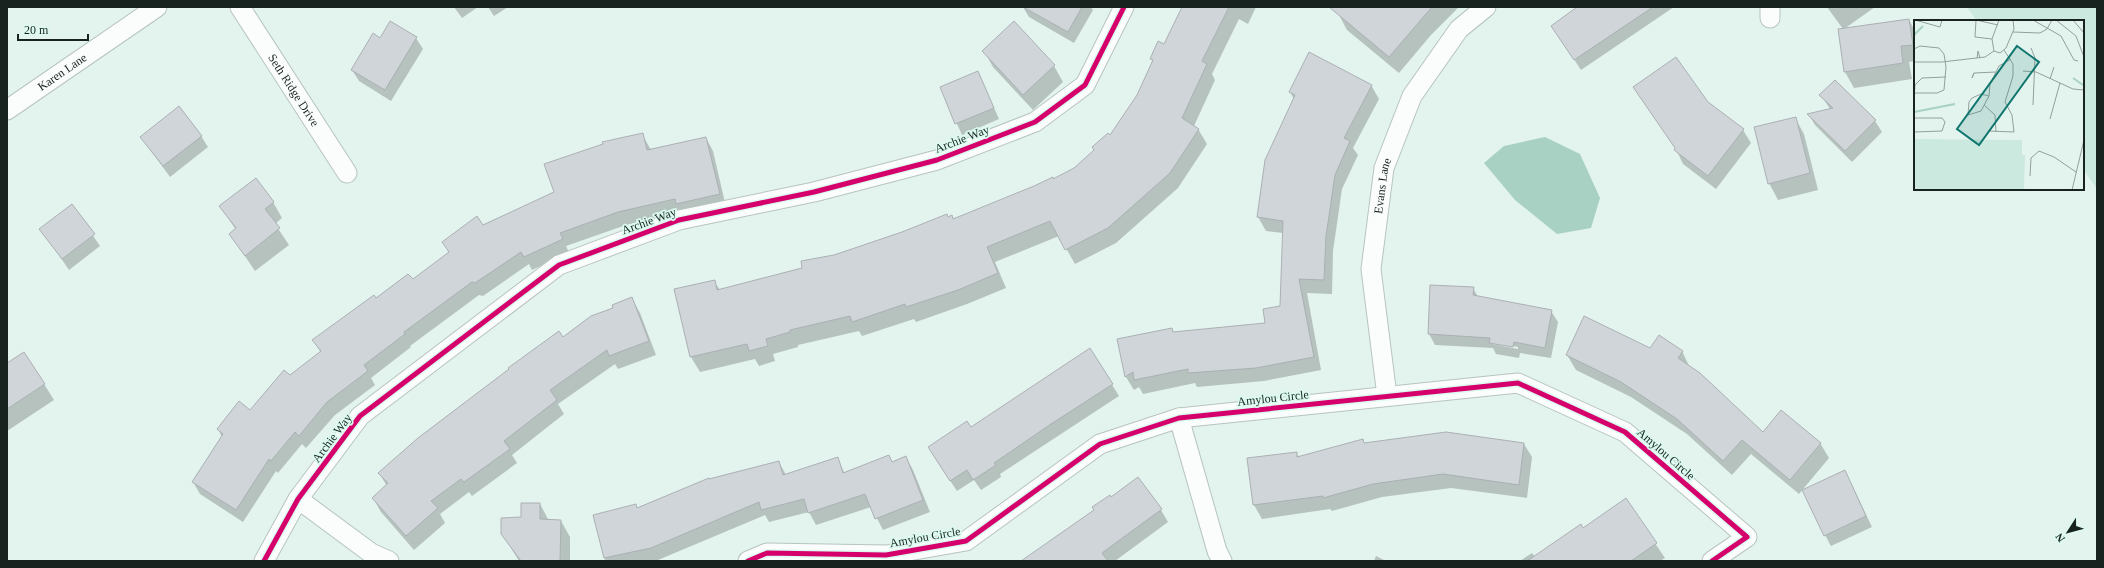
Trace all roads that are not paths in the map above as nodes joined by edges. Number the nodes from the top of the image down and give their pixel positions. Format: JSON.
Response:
{"nodes":[{"id":1,"x":157,"y":7,"type":"edge"},
{"id":2,"x":240,"y":7,"type":"edge"},
{"id":3,"x":1124,"y":7,"type":"edge"},
{"id":4,"x":1486,"y":7,"type":"edge"},
{"id":5,"x":7,"y":110,"type":"edge"},
{"id":6,"x":347,"y":172,"type":"dead end"},
{"id":7,"x":1387,"y":396,"type":"junction"},
{"id":8,"x":1178,"y":418,"type":"junction"},
{"id":9,"x":298,"y":499,"type":"junction"},
{"id":10,"x":264,"y":561,"type":"edge"},
{"id":11,"x":389,"y":561,"type":"edge"},
{"id":12,"x":748,"y":561,"type":"edge"},
{"id":13,"x":1222,"y":561,"type":"edge"},
{"id":14,"x":1712,"y":561,"type":"edge"}],
"edges":[{"from":1,"to":5,"type":"street","name":"Karen Lane"},
{"from":2,"to":6,"type":"street","name":"Seth Ridge Drive"},
{"from":3,"to":9,"type":"street","name":"Archie Way"},
{"from":4,"to":7,"type":"street","name":"Evans Lane"},
{"from":7,"to":8,"type":"street","name":"Amylou Circle"},
{"from":7,"to":14,"type":"street","name":"Amylou Circle"},
{"from":8,"to":12,"type":"street","name":"Amylou Circle"},
{"from":8,"to":13,"type":"street"},
{"from":9,"to":10,"type":"street","name":"Archie Way"},
{"from":9,"to":11,"type":"street"}]}
